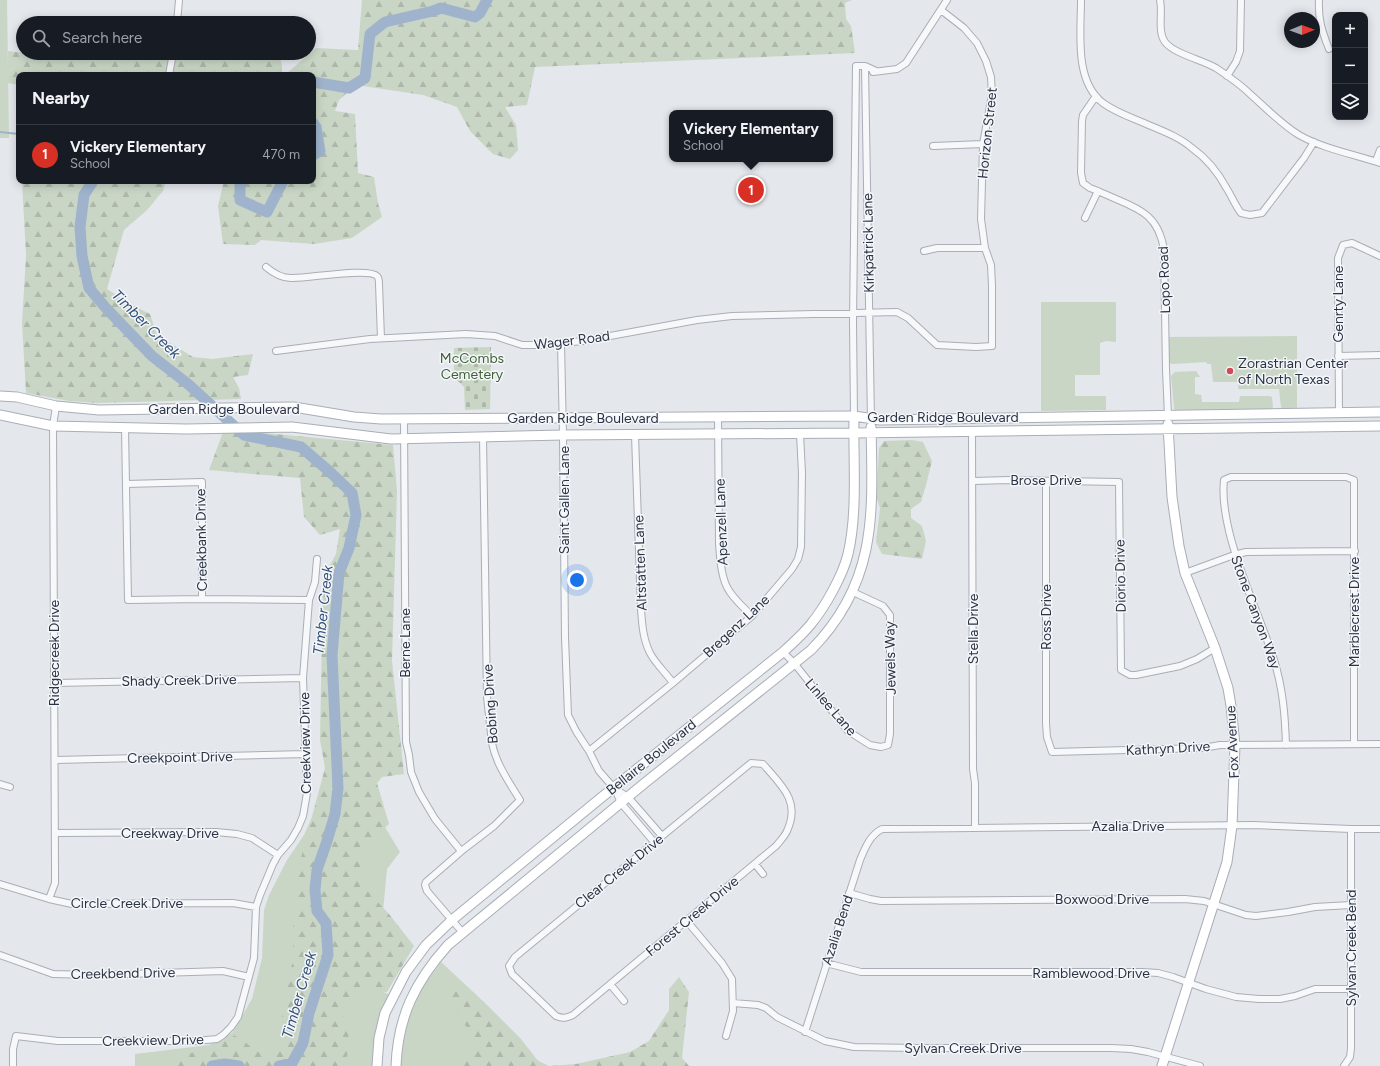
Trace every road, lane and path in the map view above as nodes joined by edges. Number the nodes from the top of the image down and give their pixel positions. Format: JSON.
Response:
{"nodes":[{"id":1,"x":179,"y":0,"type":"edge"},
{"id":2,"x":947,"y":0,"type":"edge"},
{"id":3,"x":1081,"y":0,"type":"edge"},
{"id":4,"x":1160,"y":0,"type":"edge"},
{"id":5,"x":1241,"y":0,"type":"edge"},
{"id":6,"x":1319,"y":0,"type":"edge"},
{"id":7,"x":941,"y":10,"type":"junction"},
{"id":8,"x":178,"y":16,"type":"edge"},
{"id":9,"x":1329,"y":49,"type":"dead end"},
{"id":10,"x":172,"y":60,"type":"edge"},
{"id":11,"x":865,"y":66,"type":"junction"},
{"id":12,"x":876,"y":71,"type":"junction"},
{"id":13,"x":170,"y":72,"type":"edge"},
{"id":14,"x":856,"y":74,"type":"junction"},
{"id":15,"x":866,"y":74,"type":"junction"},
{"id":16,"x":1227,"y":76,"type":"junction"},
{"id":17,"x":1096,"y":96,"type":"junction"},
{"id":18,"x":1314,"y":142,"type":"junction"},
{"id":19,"x":983,"y":144,"type":"junction"},
{"id":20,"x":933,"y":146,"type":"dead end"},
{"id":21,"x":1380,"y":150,"type":"edge"},
{"id":22,"x":1378,"y":162,"type":"edge"},
{"id":23,"x":1098,"y":191,"type":"junction"},
{"id":24,"x":1085,"y":218,"type":"dead end"},
{"id":25,"x":985,"y":248,"type":"junction"},
{"id":26,"x":924,"y":251,"type":"dead end"},
{"id":27,"x":1380,"y":256,"type":"edge"},
{"id":28,"x":266,"y":267,"type":"dead end"},
{"id":29,"x":854,"y":313,"type":"junction"},
{"id":30,"x":869,"y":313,"type":"junction"},
{"id":31,"x":381,"y":338,"type":"junction"},
{"id":32,"x":561,"y":343,"type":"junction"},
{"id":33,"x":992,"y":346,"type":"joint"},
{"id":34,"x":276,"y":351,"type":"dead end"},
{"id":35,"x":1380,"y":355,"type":"edge"},
{"id":36,"x":1338,"y":356,"type":"junction"},
{"id":37,"x":0,"y":396,"type":"edge"},
{"id":38,"x":56,"y":406,"type":"junction"},
{"id":39,"x":1380,"y":412,"type":"edge"},
{"id":40,"x":1339,"y":413,"type":"junction"},
{"id":41,"x":0,"y":415,"type":"edge"},
{"id":42,"x":854,"y":416,"type":"junction"},
{"id":43,"x":1168,"y":416,"type":"junction"},
{"id":44,"x":718,"y":417,"type":"junction"},
{"id":45,"x":1022,"y":417,"type":"junction"},
{"id":46,"x":404,"y":419,"type":"junction"},
{"id":47,"x":563,"y":419,"type":"junction"},
{"id":48,"x":871,"y":420,"type":"junction"},
{"id":49,"x":54,"y":426,"type":"junction"},
{"id":50,"x":1380,"y":426,"type":"edge"},
{"id":51,"x":125,"y":428,"type":"junction"},
{"id":52,"x":1169,"y":429,"type":"junction"},
{"id":53,"x":972,"y":432,"type":"junction"},
{"id":54,"x":854,"y":433,"type":"junction"},
{"id":55,"x":871,"y":433,"type":"junction"},
{"id":56,"x":635,"y":434,"type":"junction"},
{"id":57,"x":719,"y":434,"type":"junction"},
{"id":58,"x":800,"y":434,"type":"junction"},
{"id":59,"x":563,"y":435,"type":"junction"},
{"id":60,"x":483,"y":437,"type":"junction"},
{"id":61,"x":404,"y":438,"type":"junction"},
{"id":62,"x":1224,"y":480,"type":"joint"},
{"id":63,"x":1046,"y":481,"type":"junction"},
{"id":64,"x":973,"y":482,"type":"junction"},
{"id":65,"x":1119,"y":482,"type":"joint"},
{"id":66,"x":126,"y":484,"type":"junction"},
{"id":67,"x":1355,"y":551,"type":"junction"},
{"id":68,"x":1234,"y":555,"type":"junction"},
{"id":69,"x":317,"y":559,"type":"dead end"},
{"id":70,"x":1185,"y":573,"type":"junction"},
{"id":71,"x":853,"y":592,"type":"junction"},
{"id":72,"x":202,"y":598,"type":"junction"},
{"id":73,"x":309,"y":600,"type":"junction"},
{"id":74,"x":752,"y":616,"type":"junction"},
{"id":75,"x":1215,"y":648,"type":"junction"},
{"id":76,"x":783,"y":652,"type":"junction"},
{"id":77,"x":794,"y":663,"type":"junction"},
{"id":78,"x":303,"y":678,"type":"junction"},
{"id":79,"x":54,"y":683,"type":"junction"},
{"id":80,"x":673,"y":683,"type":"junction"},
{"id":81,"x":1354,"y":744,"type":"junction"},
{"id":82,"x":1380,"y":744,"type":"edge"},
{"id":83,"x":888,"y":745,"type":"joint"},
{"id":84,"x":1235,"y":745,"type":"junction"},
{"id":85,"x":1286,"y":745,"type":"junction"},
{"id":86,"x":589,"y":751,"type":"junction"},
{"id":87,"x":1052,"y":752,"type":"joint"},
{"id":88,"x":306,"y":754,"type":"junction"},
{"id":89,"x":55,"y":760,"type":"junction"},
{"id":90,"x":763,"y":764,"type":"joint"},
{"id":91,"x":0,"y":784,"type":"edge"},
{"id":92,"x":10,"y":787,"type":"dead end"},
{"id":93,"x":614,"y":788,"type":"junction"},
{"id":94,"x":624,"y":800,"type":"junction"},
{"id":95,"x":1232,"y":826,"type":"junction"},
{"id":96,"x":975,"y":827,"type":"junction"},
{"id":97,"x":1380,"y":829,"type":"edge"},
{"id":98,"x":1351,"y":830,"type":"junction"},
{"id":99,"x":876,"y":832,"type":"joint"},
{"id":100,"x":55,"y":833,"type":"junction"},
{"id":101,"x":662,"y":836,"type":"junction"},
{"id":102,"x":654,"y":842,"type":"junction"},
{"id":103,"x":461,"y":851,"type":"junction"},
{"id":104,"x":278,"y":855,"type":"junction"},
{"id":105,"x":755,"y":864,"type":"junction"},
{"id":106,"x":763,"y":874,"type":"dead end"},
{"id":107,"x":0,"y":884,"type":"edge"},
{"id":108,"x":849,"y":893,"type":"junction"},
{"id":109,"x":48,"y":899,"type":"junction"},
{"id":110,"x":1214,"y":904,"type":"junction"},
{"id":111,"x":1352,"y":905,"type":"junction"},
{"id":112,"x":256,"y":907,"type":"junction"},
{"id":113,"x":452,"y":920,"type":"junction"},
{"id":114,"x":686,"y":920,"type":"junction"},
{"id":115,"x":463,"y":933,"type":"junction"},
{"id":116,"x":0,"y":955,"type":"edge"},
{"id":117,"x":826,"y":963,"type":"junction"},
{"id":118,"x":249,"y":977,"type":"junction"},
{"id":119,"x":1188,"y":983,"type":"junction"},
{"id":120,"x":610,"y":984,"type":"junction"},
{"id":121,"x":1351,"y":988,"type":"junction"},
{"id":122,"x":533,"y":994,"type":"joint"},
{"id":123,"x":624,"y":1001,"type":"dead end"},
{"id":124,"x":733,"y":1003,"type":"junction"},
{"id":125,"x":805,"y":1032,"type":"junction"},
{"id":126,"x":726,"y":1036,"type":"dead end"},
{"id":127,"x":1164,"y":1056,"type":"junction"},
{"id":128,"x":1345,"y":1065,"type":"edge"},
{"id":129,"x":13,"y":1066,"type":"edge"},
{"id":130,"x":377,"y":1066,"type":"edge"},
{"id":131,"x":396,"y":1066,"type":"edge"},
{"id":132,"x":1162,"y":1066,"type":"edge"},
{"id":133,"x":1200,"y":1066,"type":"edge"}],
"edges":[{"from":1,"to":8,"type":"street"},
{"from":2,"to":7,"type":"street"},
{"from":3,"to":17,"type":"street"},
{"from":4,"to":16,"type":"street"},
{"from":5,"to":16,"type":"street"},
{"from":6,"to":9,"type":"street"},
{"from":7,"to":12,"type":"street"},
{"from":7,"to":19,"type":"street","name":"Horizon Street"},
{"from":10,"to":13,"type":"street"},
{"from":11,"to":12,"type":"street"},
{"from":11,"to":14,"type":"street","name":"Kirkpatrick Lane"},
{"from":11,"to":15,"type":"street","name":"Kirkpatrick Lane"},
{"from":12,"to":15,"type":"street"},
{"from":14,"to":15,"type":"street"},
{"from":14,"to":29,"type":"street","name":"Kirkpatrick Lane"},
{"from":15,"to":30,"type":"street","name":"Kirkpatrick Lane"},
{"from":16,"to":18,"type":"street"},
{"from":17,"to":18,"type":"street"},
{"from":17,"to":23,"type":"street","name":"Lopo Road"},
{"from":18,"to":22,"type":"street"},
{"from":19,"to":20,"type":"street"},
{"from":19,"to":25,"type":"street","name":"Horizon Street"},
{"from":21,"to":22,"type":"street"},
{"from":23,"to":24,"type":"street"},
{"from":23,"to":43,"type":"street","name":"Lopo Road"},
{"from":25,"to":26,"type":"street"},
{"from":25,"to":33,"type":"street","name":"Horizon Street"},
{"from":27,"to":36,"type":"street","name":"Genrty Lane"},
{"from":28,"to":31,"type":"street"},
{"from":29,"to":30,"type":"street","name":"Wager Road"},
{"from":29,"to":32,"type":"street","name":"Wager Road"},
{"from":29,"to":42,"type":"street","name":"Kirkpatrick Lane"},
{"from":30,"to":33,"type":"street","name":"Wager Road"},
{"from":30,"to":48,"type":"street","name":"Kirkpatrick Lane"},
{"from":31,"to":32,"type":"street","name":"Wager Road"},
{"from":31,"to":34,"type":"street","name":"Wager Road"},
{"from":32,"to":47,"type":"street","name":"Saint Gallen Lane"},
{"from":35,"to":36,"type":"street"},
{"from":36,"to":40,"type":"street","name":"Genrty Lane"},
{"from":37,"to":38,"type":"main road","name":"Garden Ridge Boulevard"},
{"from":38,"to":46,"type":"main road","name":"Garden Ridge Boulevard"},
{"from":38,"to":49,"type":"street","name":"Ridgecreek Drive"},
{"from":39,"to":40,"type":"main road","name":"Garden Ridge Boulevard"},
{"from":40,"to":43,"type":"main road","name":"Garden Ridge Boulevard"},
{"from":41,"to":49,"type":"main road","name":"Garden Ridge Boulevard"},
{"from":42,"to":44,"type":"main road","name":"Garden Ridge Boulevard"},
{"from":42,"to":48,"type":"main road","name":"Garden Ridge Boulevard"},
{"from":42,"to":54,"type":"main road","name":"Bellaire Boulevard"},
{"from":43,"to":45,"type":"main road","name":"Garden Ridge Boulevard"},
{"from":43,"to":52,"type":"main road","name":"Fox Avenue"},
{"from":44,"to":47,"type":"main road","name":"Garden Ridge Boulevard"},
{"from":44,"to":57,"type":"street","name":"Apenzell Lane"},
{"from":45,"to":48,"type":"main road","name":"Garden Ridge Boulevard"},
{"from":45,"to":53,"type":"main road"},
{"from":46,"to":47,"type":"main road","name":"Garden Ridge Boulevard"},
{"from":46,"to":61,"type":"street","name":"Berne Lane"},
{"from":47,"to":59,"type":"street","name":"Saint Gallen Lane"},
{"from":48,"to":55,"type":"main road","name":"Bellaire Boulevard"},
{"from":49,"to":51,"type":"main road","name":"Garden Ridge Boulevard"},
{"from":49,"to":79,"type":"street","name":"Ridgecreek Drive"},
{"from":50,"to":52,"type":"main road","name":"Garden Ridge Boulevard"},
{"from":51,"to":61,"type":"main road","name":"Garden Ridge Boulevard"},
{"from":51,"to":66,"type":"street"},
{"from":52,"to":53,"type":"main road","name":"Garden Ridge Boulevard"},
{"from":52,"to":70,"type":"main road","name":"Fox Avenue"},
{"from":53,"to":55,"type":"main road","name":"Garden Ridge Boulevard"},
{"from":53,"to":64,"type":"street","name":"Stella Drive"},
{"from":54,"to":55,"type":"main road","name":"Garden Ridge Boulevard"},
{"from":54,"to":58,"type":"main road","name":"Garden Ridge Boulevard"},
{"from":54,"to":76,"type":"main road","name":"Bellaire Boulevard"},
{"from":55,"to":71,"type":"main road","name":"Bellaire Boulevard"},
{"from":56,"to":57,"type":"main road","name":"Garden Ridge Boulevard"},
{"from":56,"to":59,"type":"main road","name":"Garden Ridge Boulevard"},
{"from":56,"to":80,"type":"street","name":"Altstatten Lane"},
{"from":57,"to":58,"type":"main road","name":"Garden Ridge Boulevard"},
{"from":57,"to":74,"type":"street","name":"Apenzell Lane"},
{"from":58,"to":74,"type":"street","name":"Bregenz Lane"},
{"from":59,"to":60,"type":"main road","name":"Garden Ridge Boulevard"},
{"from":59,"to":86,"type":"street","name":"Saint Gallen Lane"},
{"from":60,"to":61,"type":"main road","name":"Garden Ridge Boulevard"},
{"from":60,"to":103,"type":"street","name":"Bobing Drive"},
{"from":61,"to":103,"type":"street","name":"Berne Lane"},
{"from":62,"to":67,"type":"street","name":"Marblecrest Drive"},
{"from":62,"to":68,"type":"street","name":"Stone Canyon Way"},
{"from":63,"to":64,"type":"street","name":"Brose Drive"},
{"from":63,"to":65,"type":"street","name":"Brose Drive"},
{"from":63,"to":87,"type":"street","name":"Ross Drive"},
{"from":64,"to":96,"type":"street","name":"Stella Drive"},
{"from":65,"to":75,"type":"street","name":"Diorio Drive"},
{"from":66,"to":72,"type":"street"},
{"from":66,"to":72,"type":"street","name":"Creekbank Drive"},
{"from":67,"to":68,"type":"street"},
{"from":67,"to":81,"type":"street","name":"Marblecrest Drive"},
{"from":68,"to":70,"type":"street"},
{"from":68,"to":85,"type":"street","name":"Stone Canyon Way"},
{"from":69,"to":73,"type":"street","name":"Creekview Drive"},
{"from":70,"to":75,"type":"main road","name":"Fox Avenue"},
{"from":71,"to":77,"type":"main road","name":"Bellaire Boulevard"},
{"from":71,"to":83,"type":"street","name":"Jewels Way"},
{"from":72,"to":73,"type":"street"},
{"from":73,"to":78,"type":"street","name":"Creekview Drive"},
{"from":74,"to":80,"type":"street","name":"Bregenz Lane"},
{"from":75,"to":84,"type":"main road","name":"Fox Avenue"},
{"from":76,"to":77,"type":"street","name":"Linlee Lane"},
{"from":76,"to":93,"type":"main road","name":"Bellaire Boulevard"},
{"from":77,"to":83,"type":"street","name":"Linlee Lane"},
{"from":77,"to":94,"type":"main road","name":"Bellaire Boulevard"},
{"from":78,"to":79,"type":"street","name":"Shady Creek Drive"},
{"from":78,"to":88,"type":"street","name":"Creekview Drive"},
{"from":79,"to":89,"type":"street","name":"Ridgecreek Drive"},
{"from":80,"to":86,"type":"street","name":"Bregenz Lane"},
{"from":81,"to":82,"type":"street","name":"Kathryn Drive"},
{"from":81,"to":85,"type":"street","name":"Kathryn Drive"},
{"from":84,"to":85,"type":"street","name":"Kathryn Drive"},
{"from":84,"to":87,"type":"street","name":"Kathryn Drive"},
{"from":84,"to":95,"type":"main road","name":"Fox Avenue"},
{"from":86,"to":93,"type":"street","name":"Saint Gallen Lane"},
{"from":88,"to":89,"type":"street","name":"Creekpoint Drive"},
{"from":88,"to":104,"type":"street","name":"Creekview Drive"},
{"from":89,"to":100,"type":"street","name":"Ridgecreek Drive"},
{"from":90,"to":101,"type":"street","name":"Clear Creek Drive"},
{"from":90,"to":105,"type":"street","name":"Forest Creek Drive"},
{"from":91,"to":92,"type":"street"},
{"from":93,"to":94,"type":"street","name":"Saint Gallen Lane"},
{"from":93,"to":113,"type":"main road","name":"Bellaire Boulevard"},
{"from":94,"to":101,"type":"street"},
{"from":94,"to":102,"type":"street"},
{"from":94,"to":115,"type":"main road","name":"Bellaire Boulevard"},
{"from":95,"to":96,"type":"street","name":"Azalia Drive"},
{"from":95,"to":98,"type":"street","name":"Azalia Drive"},
{"from":95,"to":110,"type":"main road","name":"Fox Avenue"},
{"from":96,"to":99,"type":"street","name":"Azalia Drive"},
{"from":97,"to":98,"type":"street","name":"Azalia Drive"},
{"from":98,"to":111,"type":"street","name":"Sylvan Creek Bend"},
{"from":99,"to":108,"type":"street","name":"Azalia Bend"},
{"from":100,"to":104,"type":"street","name":"Creekway Drive"},
{"from":100,"to":109,"type":"street","name":"Ridgecreek Drive"},
{"from":101,"to":102,"type":"street","name":"Clear Creek Drive"},
{"from":102,"to":122,"type":"street","name":"Clear Creek Drive"},
{"from":103,"to":113,"type":"street","name":"Bobing Drive"},
{"from":104,"to":112,"type":"street","name":"Creekview Drive"},
{"from":105,"to":106,"type":"street"},
{"from":105,"to":114,"type":"street","name":"Forest Creek Drive"},
{"from":107,"to":109,"type":"street","name":"Circle Creek Drive"},
{"from":108,"to":110,"type":"street","name":"Boxwood Drive"},
{"from":108,"to":117,"type":"street","name":"Azalia Bend"},
{"from":109,"to":112,"type":"street","name":"Circle Creek Drive"},
{"from":110,"to":111,"type":"street","name":"Boxwood Drive"},
{"from":110,"to":119,"type":"main road","name":"Fox Avenue"},
{"from":111,"to":121,"type":"street","name":"Sylvan Creek Bend"},
{"from":112,"to":118,"type":"street","name":"Creekview Drive"},
{"from":113,"to":115,"type":"street","name":"Bobing Drive"},
{"from":113,"to":130,"type":"main road","name":"Bellaire Boulevard"},
{"from":114,"to":120,"type":"street","name":"Forest Creek Drive"},
{"from":114,"to":124,"type":"street"},
{"from":115,"to":131,"type":"main road","name":"Bellaire Boulevard"},
{"from":116,"to":118,"type":"street","name":"Creekbend Drive"},
{"from":117,"to":119,"type":"street","name":"Ramblewood Drive"},
{"from":117,"to":125,"type":"street","name":"Azalia Bend"},
{"from":118,"to":129,"type":"street","name":"Creekview Drive"},
{"from":119,"to":121,"type":"street","name":"Ramblewood Drive"},
{"from":119,"to":127,"type":"main road","name":"Fox Avenue"},
{"from":120,"to":122,"type":"street","name":"Forest Creek Drive"},
{"from":120,"to":123,"type":"street"},
{"from":121,"to":128,"type":"street","name":"Sylvan Creek Bend"},
{"from":124,"to":125,"type":"street","name":"Sylvan Creek Drive"},
{"from":124,"to":126,"type":"street"},
{"from":125,"to":127,"type":"street","name":"Sylvan Creek Drive"},
{"from":127,"to":132,"type":"main road","name":"Fox Avenue"},
{"from":127,"to":133,"type":"street","name":"Sylvan Creek Drive"}]}
